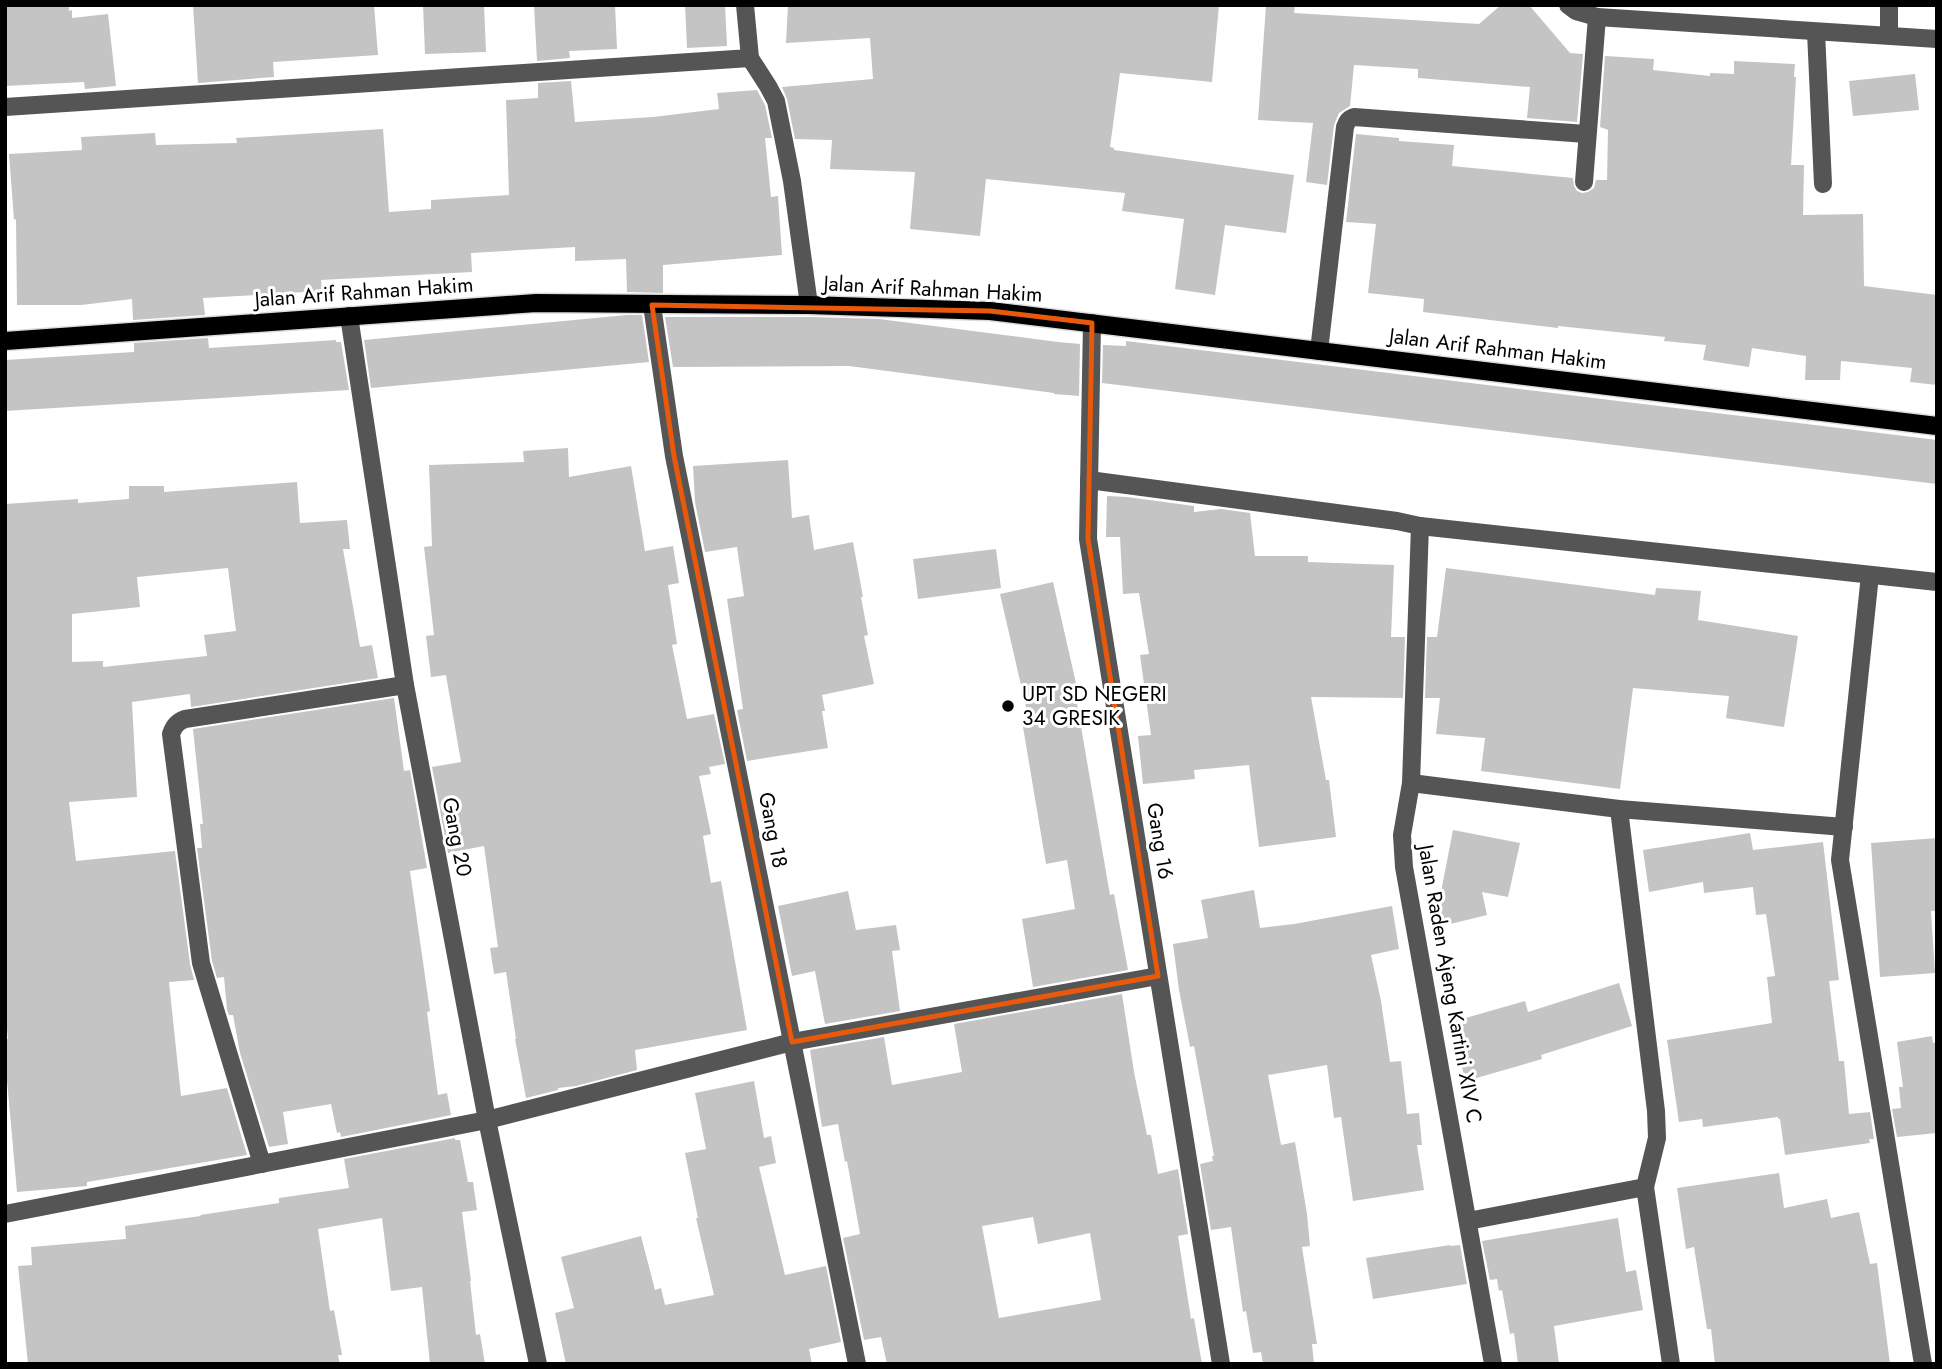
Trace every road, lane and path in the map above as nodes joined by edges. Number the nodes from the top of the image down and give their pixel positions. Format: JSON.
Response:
{"nodes":[{"id":1,"x":745,"y":5,"type":"edge"},
{"id":2,"x":1568,"y":5,"type":"edge"},
{"id":3,"x":1889,"y":5,"type":"edge"},
{"id":4,"x":1597,"y":17,"type":"junction"},
{"id":5,"x":1816,"y":32,"type":"junction"},
{"id":6,"x":1889,"y":34,"type":"junction"},
{"id":7,"x":1937,"y":39,"type":"edge"},
{"id":8,"x":750,"y":58,"type":"junction"},
{"id":9,"x":5,"y":107,"type":"edge"},
{"id":10,"x":1586,"y":134,"type":"junction"},
{"id":11,"x":1584,"y":182,"type":"dead end"},
{"id":12,"x":1823,"y":184,"type":"dead end"},
{"id":13,"x":652,"y":305,"type":"junction"},
{"id":14,"x":809,"y":305,"type":"junction"},
{"id":15,"x":349,"y":316,"type":"junction"},
{"id":16,"x":1092,"y":323,"type":"junction"},
{"id":17,"x":5,"y":341,"type":"edge"},
{"id":18,"x":1319,"y":351,"type":"junction"},
{"id":19,"x":1937,"y":426,"type":"edge"},
{"id":20,"x":1089,"y":480,"type":"junction"},
{"id":21,"x":1420,"y":526,"type":"junction"},
{"id":22,"x":1870,"y":575,"type":"junction"},
{"id":23,"x":1937,"y":582,"type":"edge"},
{"id":24,"x":405,"y":685,"type":"junction"},
{"id":25,"x":1411,"y":783,"type":"junction"},
{"id":26,"x":1619,"y":809,"type":"junction"},
{"id":27,"x":1844,"y":827,"type":"junction"},
{"id":28,"x":1158,"y":976,"type":"junction"},
{"id":29,"x":792,"y":1042,"type":"junction"},
{"id":30,"x":487,"y":1120,"type":"junction"},
{"id":31,"x":262,"y":1164,"type":"junction"},
{"id":32,"x":1646,"y":1187,"type":"junction"},
{"id":33,"x":5,"y":1214,"type":"edge"},
{"id":34,"x":1468,"y":1221,"type":"junction"},
{"id":35,"x":538,"y":1364,"type":"edge"},
{"id":36,"x":857,"y":1364,"type":"edge"},
{"id":37,"x":1221,"y":1364,"type":"edge"},
{"id":38,"x":1493,"y":1364,"type":"edge"},
{"id":39,"x":1671,"y":1364,"type":"edge"},
{"id":40,"x":1923,"y":1364,"type":"edge"}],
"edges":[{"from":1,"to":8,"type":"street"},
{"from":2,"to":4,"type":"street"},
{"from":3,"to":6,"type":"street"},
{"from":4,"to":5,"type":"street"},
{"from":4,"to":10,"type":"street"},
{"from":5,"to":6,"type":"street"},
{"from":5,"to":12,"type":"street"},
{"from":6,"to":7,"type":"street"},
{"from":8,"to":9,"type":"street"},
{"from":8,"to":14,"type":"street"},
{"from":10,"to":11,"type":"street"},
{"from":10,"to":18,"type":"street"},
{"from":13,"to":14,"type":"main road","name":"Jalan Arif Rahman Hakim"},
{"from":13,"to":15,"type":"main road","name":"Jalan Arif Rahman Hakim"},
{"from":13,"to":29,"type":"street","name":"Gang 18"},
{"from":14,"to":16,"type":"main road","name":"Jalan Arif Rahman Hakim"},
{"from":15,"to":17,"type":"main road","name":"Jalan Arif Rahman Hakim"},
{"from":15,"to":24,"type":"street","name":"Gang 20"},
{"from":16,"to":18,"type":"main road","name":"Jalan Arif Rahman Hakim"},
{"from":16,"to":20,"type":"street","name":"Gang 16"},
{"from":18,"to":19,"type":"main road","name":"Jalan Arif Rahman Hakim"},
{"from":20,"to":21,"type":"street"},
{"from":20,"to":28,"type":"street","name":"Gang 16"},
{"from":21,"to":22,"type":"street"},
{"from":21,"to":25,"type":"street","name":"Jalan Raden Ajeng Kartini XIV C"},
{"from":22,"to":23,"type":"street"},
{"from":22,"to":27,"type":"street"},
{"from":24,"to":30,"type":"street","name":"Gang 20"},
{"from":24,"to":31,"type":"street"},
{"from":25,"to":26,"type":"street"},
{"from":25,"to":34,"type":"street","name":"Jalan Raden Ajeng Kartini XIV C"},
{"from":26,"to":27,"type":"street"},
{"from":26,"to":32,"type":"street"},
{"from":27,"to":40,"type":"street"},
{"from":28,"to":29,"type":"street"},
{"from":28,"to":37,"type":"street","name":"Gang 16"},
{"from":29,"to":30,"type":"street"},
{"from":29,"to":36,"type":"street","name":"Gang 18"},
{"from":30,"to":31,"type":"street"},
{"from":30,"to":35,"type":"street","name":"Gang 20"},
{"from":31,"to":33,"type":"street"},
{"from":32,"to":34,"type":"street"},
{"from":32,"to":39,"type":"street"},
{"from":34,"to":38,"type":"street","name":"Jalan Raden Ajeng Kartini XIV C"}]}
